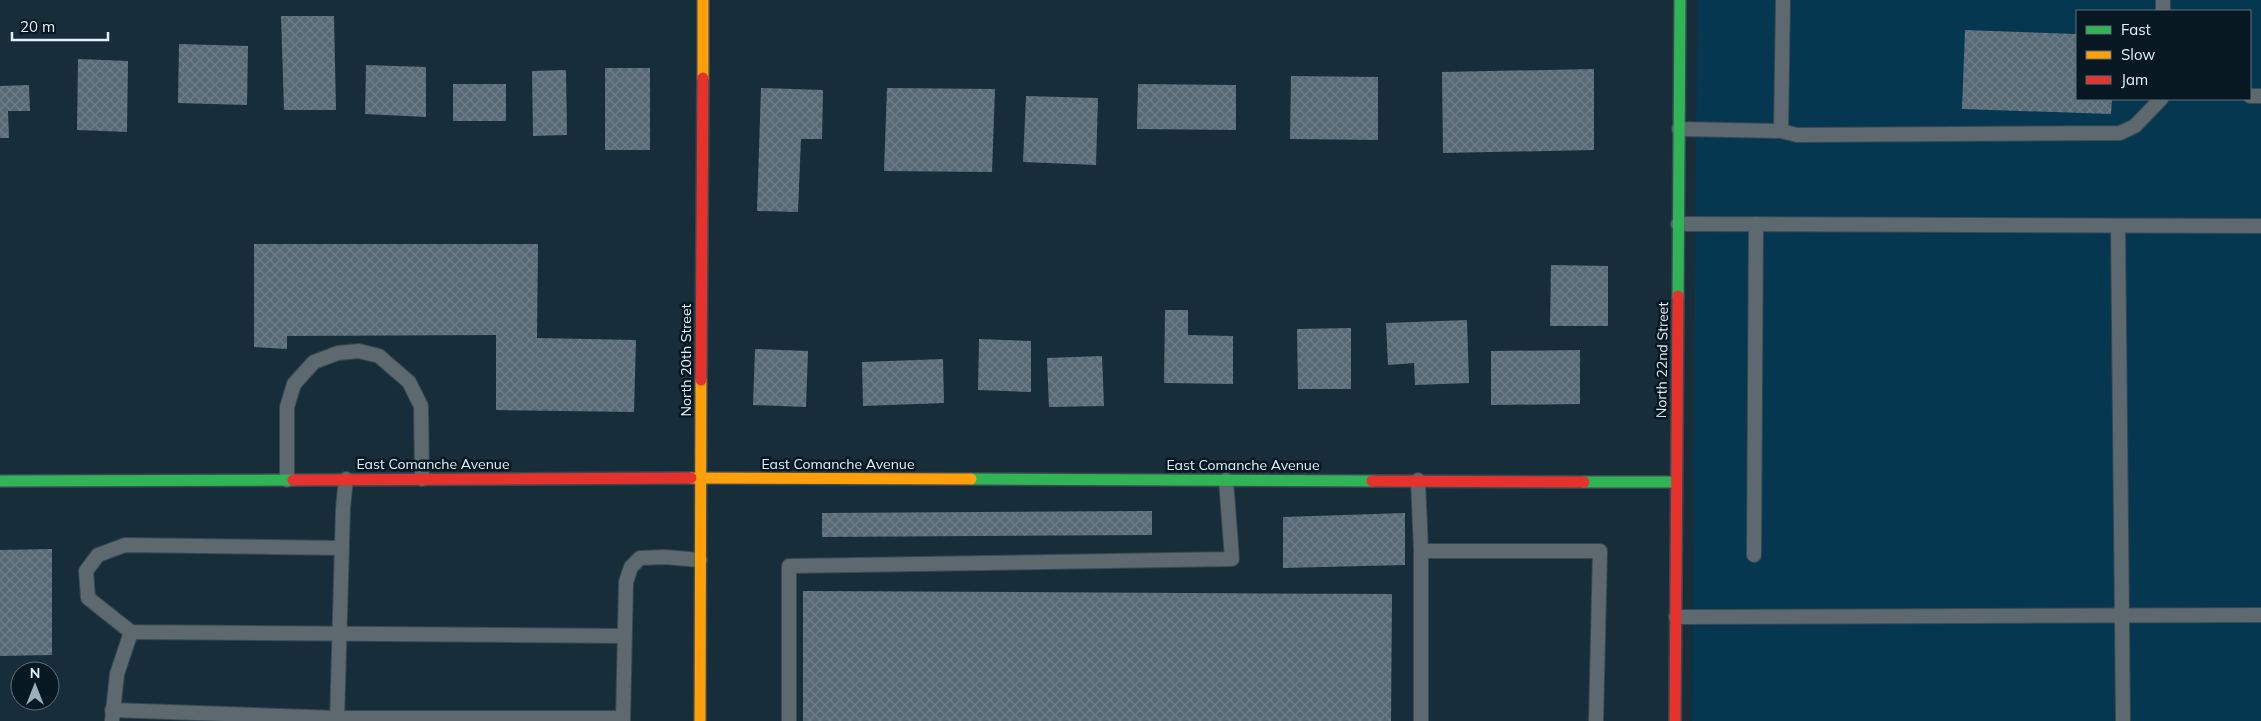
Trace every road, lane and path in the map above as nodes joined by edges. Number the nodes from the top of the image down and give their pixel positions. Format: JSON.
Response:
{"nodes":[{"id":1,"x":703,"y":0,"type":"edge"},
{"id":2,"x":1680,"y":0,"type":"edge"},
{"id":3,"x":1783,"y":0,"type":"edge"},
{"id":4,"x":2160,"y":100,"type":"edge"},
{"id":5,"x":1679,"y":130,"type":"junction"},
{"id":6,"x":1781,"y":130,"type":"junction"},
{"id":7,"x":1678,"y":224,"type":"junction"},
{"id":8,"x":1756,"y":224,"type":"junction"},
{"id":9,"x":2261,"y":226,"type":"edge"},
{"id":10,"x":2118,"y":227,"type":"junction"},
{"id":11,"x":700,"y":478,"type":"junction"},
{"id":12,"x":346,"y":479,"type":"junction"},
{"id":13,"x":422,"y":479,"type":"junction"},
{"id":14,"x":287,"y":480,"type":"junction"},
{"id":15,"x":1226,"y":480,"type":"junction"},
{"id":16,"x":1418,"y":480,"type":"junction"},
{"id":17,"x":0,"y":481,"type":"edge"},
{"id":18,"x":1676,"y":482,"type":"junction"},
{"id":19,"x":342,"y":548,"type":"junction"},
{"id":20,"x":1421,"y":551,"type":"junction"},
{"id":21,"x":1754,"y":555,"type":"dead end"},
{"id":22,"x":700,"y":560,"type":"junction"},
{"id":23,"x":2122,"y":615,"type":"junction"},
{"id":24,"x":2261,"y":615,"type":"edge"},
{"id":25,"x":1676,"y":617,"type":"junction"},
{"id":26,"x":131,"y":632,"type":"junction"},
{"id":27,"x":340,"y":634,"type":"junction"},
{"id":28,"x":625,"y":636,"type":"junction"},
{"id":29,"x":112,"y":715,"type":"edge"},
{"id":30,"x":337,"y":719,"type":"edge"},
{"id":31,"x":623,"y":719,"type":"edge"},
{"id":32,"x":700,"y":721,"type":"edge"},
{"id":33,"x":789,"y":721,"type":"edge"},
{"id":34,"x":1421,"y":721,"type":"edge"},
{"id":35,"x":1596,"y":721,"type":"edge"},
{"id":36,"x":1675,"y":721,"type":"edge"},
{"id":37,"x":2123,"y":721,"type":"edge"}],
"edges":[{"from":1,"to":11,"type":"street","name":"North 20th Street"},
{"from":2,"to":5,"type":"street","name":"North 22nd Street"},
{"from":3,"to":6,"type":"lane"},
{"from":4,"to":6,"type":"lane"},
{"from":5,"to":6,"type":"lane"},
{"from":5,"to":7,"type":"street","name":"North 22nd Street"},
{"from":7,"to":8,"type":"lane"},
{"from":7,"to":18,"type":"street","name":"North 22nd Street"},
{"from":8,"to":10,"type":"lane"},
{"from":8,"to":21,"type":"lane"},
{"from":9,"to":10,"type":"lane"},
{"from":10,"to":23,"type":"lane"},
{"from":11,"to":13,"type":"street","name":"East Comanche Avenue"},
{"from":11,"to":15,"type":"street","name":"East Comanche Avenue"},
{"from":11,"to":22,"type":"street","name":"North 20th Street"},
{"from":12,"to":13,"type":"street","name":"East Comanche Avenue"},
{"from":12,"to":14,"type":"street","name":"East Comanche Avenue"},
{"from":12,"to":19,"type":"lane"},
{"from":13,"to":14,"type":"lane"},
{"from":14,"to":17,"type":"street","name":"East Comanche Avenue"},
{"from":15,"to":16,"type":"street","name":"East Comanche Avenue"},
{"from":15,"to":33,"type":"lane"},
{"from":16,"to":18,"type":"street","name":"East Comanche Avenue"},
{"from":16,"to":20,"type":"lane"},
{"from":18,"to":25,"type":"street","name":"North 22nd Street"},
{"from":19,"to":26,"type":"lane"},
{"from":19,"to":27,"type":"lane"},
{"from":20,"to":34,"type":"lane"},
{"from":20,"to":35,"type":"lane"},
{"from":22,"to":28,"type":"lane"},
{"from":22,"to":32,"type":"street","name":"North 20th Street"},
{"from":23,"to":24,"type":"lane"},
{"from":23,"to":25,"type":"lane"},
{"from":23,"to":37,"type":"lane"},
{"from":25,"to":36,"type":"street","name":"North 22nd Street"},
{"from":26,"to":27,"type":"lane"},
{"from":26,"to":29,"type":"lane"},
{"from":27,"to":28,"type":"lane"},
{"from":27,"to":30,"type":"lane"},
{"from":28,"to":31,"type":"lane"},
{"from":29,"to":30,"type":"lane"},
{"from":30,"to":31,"type":"lane"}]}
